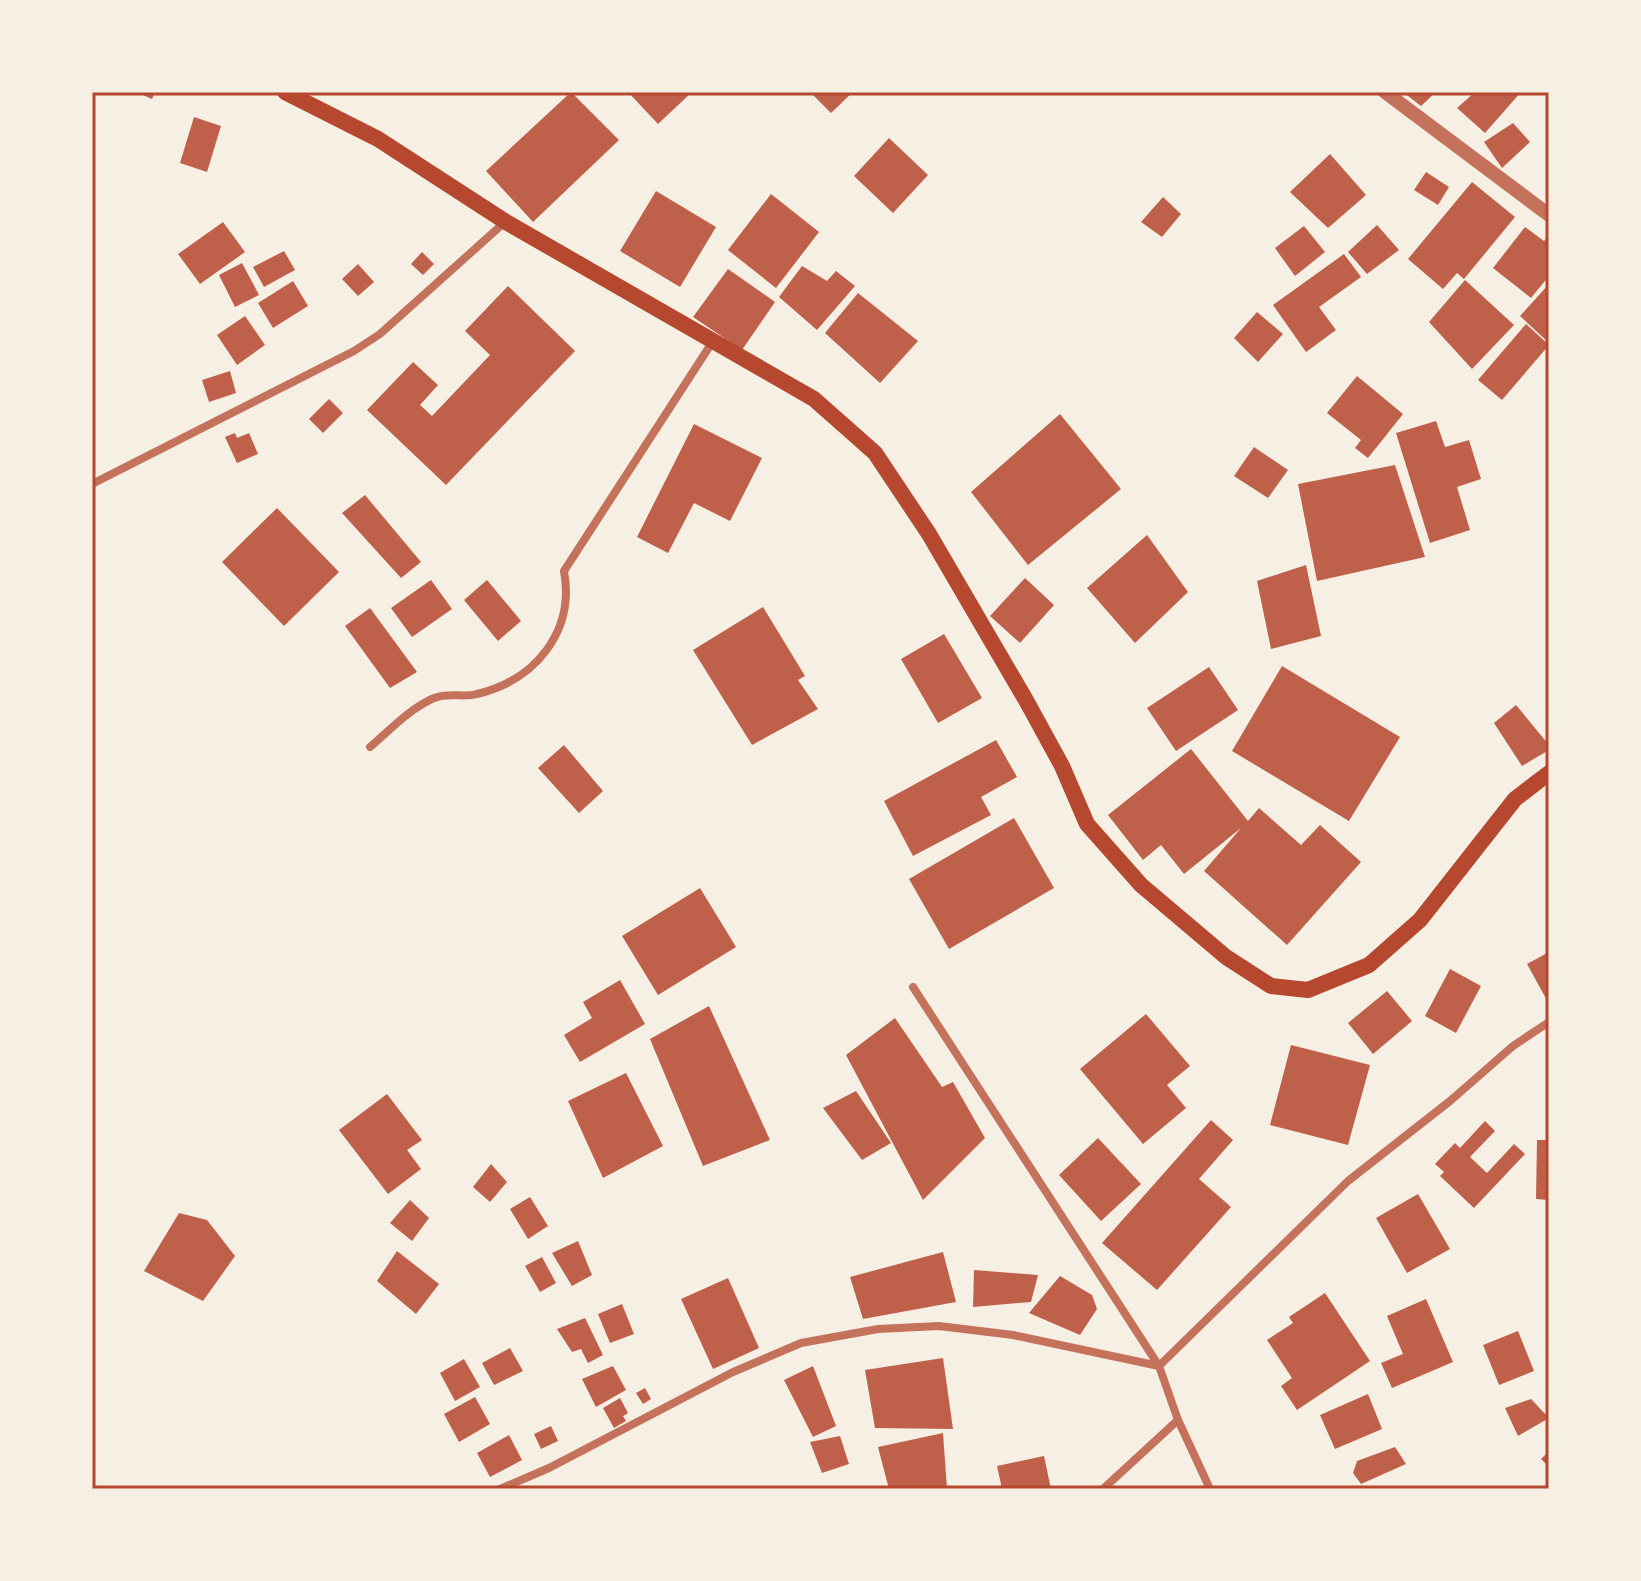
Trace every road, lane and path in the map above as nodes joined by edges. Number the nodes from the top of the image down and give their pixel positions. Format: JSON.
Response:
{"nodes":[{"id":1,"x":285,"y":92,"type":"edge"},
{"id":2,"x":1385,"y":92,"type":"edge"},
{"id":3,"x":1549,"y":215,"type":"edge"},
{"id":4,"x":506,"y":222,"type":"junction"},
{"id":5,"x":713,"y":341,"type":"junction"},
{"id":6,"x":92,"y":484,"type":"edge"},
{"id":7,"x":370,"y":747,"type":"dead end"},
{"id":8,"x":1549,"y":773,"type":"edge"},
{"id":9,"x":913,"y":987,"type":"dead end"},
{"id":10,"x":1549,"y":1022,"type":"edge"},
{"id":11,"x":1159,"y":1366,"type":"junction"},
{"id":12,"x":1178,"y":1420,"type":"junction"},
{"id":13,"x":500,"y":1489,"type":"edge"},
{"id":14,"x":1103,"y":1489,"type":"edge"},
{"id":15,"x":1210,"y":1489,"type":"edge"}],
"edges":[{"from":1,"to":4,"type":"main road"},
{"from":2,"to":3,"type":"street"},
{"from":4,"to":5,"type":"main road"},
{"from":4,"to":6,"type":"street"},
{"from":5,"to":7,"type":"street"},
{"from":5,"to":8,"type":"main road"},
{"from":9,"to":11,"type":"street"},
{"from":10,"to":11,"type":"street"},
{"from":11,"to":12,"type":"street"},
{"from":11,"to":13,"type":"street"},
{"from":12,"to":14,"type":"street"},
{"from":12,"to":15,"type":"street"}]}
